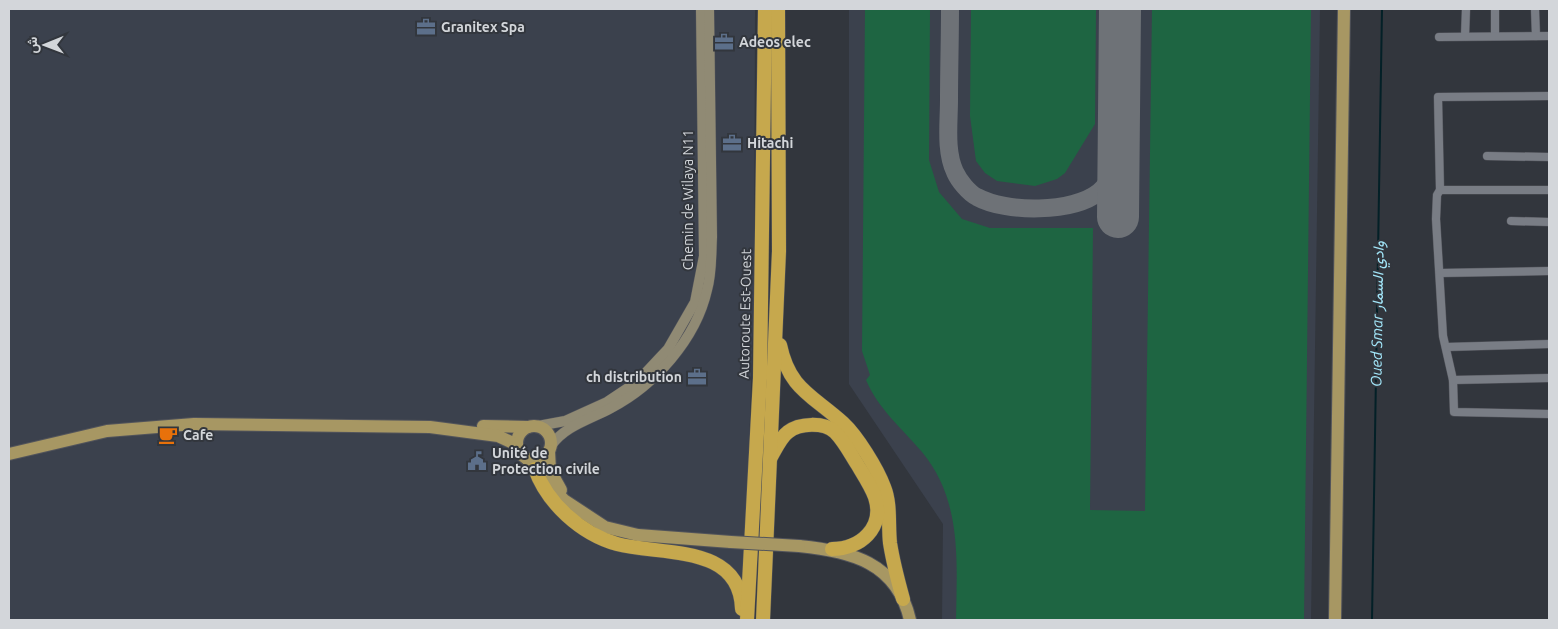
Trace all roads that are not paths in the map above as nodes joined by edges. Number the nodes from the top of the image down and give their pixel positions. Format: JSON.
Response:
{"nodes":[{"id":1,"x":701,"y":9,"type":"edge"},
{"id":2,"x":710,"y":9,"type":"edge"},
{"id":3,"x":764,"y":9,"type":"edge"},
{"id":4,"x":778,"y":9,"type":"edge"},
{"id":5,"x":1344,"y":9,"type":"edge"},
{"id":6,"x":1466,"y":9,"type":"edge"},
{"id":7,"x":1494,"y":9,"type":"edge"},
{"id":8,"x":1535,"y":9,"type":"edge"},
{"id":9,"x":1495,"y":35,"type":"junction"},
{"id":10,"x":1465,"y":36,"type":"junction"},
{"id":11,"x":1536,"y":36,"type":"junction"},
{"id":12,"x":1549,"y":36,"type":"edge"},
{"id":13,"x":1439,"y":37,"type":"dead end"},
{"id":14,"x":1549,"y":96,"type":"edge"},
{"id":15,"x":1487,"y":156,"type":"dead end"},
{"id":16,"x":1549,"y":157,"type":"edge"},
{"id":17,"x":1440,"y":190,"type":"junction"},
{"id":18,"x":1549,"y":190,"type":"edge"},
{"id":19,"x":1511,"y":221,"type":"dead end"},
{"id":20,"x":1549,"y":222,"type":"edge"},
{"id":21,"x":1549,"y":271,"type":"edge"},
{"id":22,"x":1440,"y":272,"type":"junction"},
{"id":23,"x":777,"y":311,"type":"junction"},
{"id":24,"x":1549,"y":344,"type":"edge"},
{"id":25,"x":1446,"y":347,"type":"junction"},
{"id":26,"x":1549,"y":378,"type":"edge"},
{"id":27,"x":1453,"y":380,"type":"junction"},
{"id":28,"x":1549,"y":414,"type":"edge"},
{"id":29,"x":430,"y":427,"type":"junction"},
{"id":30,"x":533,"y":427,"type":"junction"},
{"id":31,"x":550,"y":449,"type":"junction"},
{"id":32,"x":9,"y":454,"type":"edge"},
{"id":33,"x":522,"y":454,"type":"junction"},
{"id":34,"x":770,"y":458,"type":"junction"},
{"id":35,"x":534,"y":469,"type":"junction"},
{"id":36,"x":574,"y":508,"type":"junction"},
{"id":37,"x":832,"y":549,"type":"junction"},
{"id":38,"x":766,"y":560,"type":"junction"},
{"id":39,"x":903,"y":599,"type":"junction"},
{"id":40,"x":742,"y":620,"type":"edge"},
{"id":41,"x":747,"y":620,"type":"edge"},
{"id":42,"x":763,"y":620,"type":"edge"},
{"id":43,"x":771,"y":620,"type":"edge"},
{"id":44,"x":910,"y":620,"type":"edge"},
{"id":45,"x":1335,"y":620,"type":"edge"}],
"edges":[{"from":1,"to":30,"type":"main road","name":"Chemin de Wilaya N11"},
{"from":2,"to":31,"type":"main road"},
{"from":3,"to":41,"type":"highway","name":"Autoroute Est-Ouest"},
{"from":4,"to":23,"type":"highway"},
{"from":5,"to":45,"type":"main road"},
{"from":6,"to":10,"type":"street"},
{"from":7,"to":9,"type":"street"},
{"from":8,"to":11,"type":"street"},
{"from":9,"to":10,"type":"street"},
{"from":9,"to":11,"type":"street"},
{"from":10,"to":13,"type":"street"},
{"from":11,"to":12,"type":"street"},
{"from":14,"to":17,"type":"street"},
{"from":15,"to":16,"type":"street"},
{"from":17,"to":18,"type":"street"},
{"from":17,"to":22,"type":"street"},
{"from":19,"to":20,"type":"street"},
{"from":21,"to":22,"type":"street"},
{"from":22,"to":25,"type":"street"},
{"from":23,"to":34,"type":"highway"},
{"from":23,"to":39,"type":"highway"},
{"from":24,"to":25,"type":"street"},
{"from":25,"to":27,"type":"street"},
{"from":26,"to":27,"type":"street"},
{"from":27,"to":28,"type":"street"},
{"from":29,"to":30,"type":"main road"},
{"from":29,"to":32,"type":"main road"},
{"from":29,"to":33,"type":"main road"},
{"from":30,"to":31,"type":"main road"},
{"from":30,"to":33,"type":"main road"},
{"from":31,"to":33,"type":"main road"},
{"from":31,"to":36,"type":"main road"},
{"from":33,"to":35,"type":"main road"},
{"from":34,"to":37,"type":"highway"},
{"from":34,"to":38,"type":"highway"},
{"from":35,"to":36,"type":"main road"},
{"from":35,"to":40,"type":"highway"},
{"from":36,"to":37,"type":"main road","bridge":true},
{"from":37,"to":39,"type":"main road"},
{"from":38,"to":42,"type":"highway"},
{"from":38,"to":43,"type":"highway"},
{"from":39,"to":44,"type":"main road"}]}
